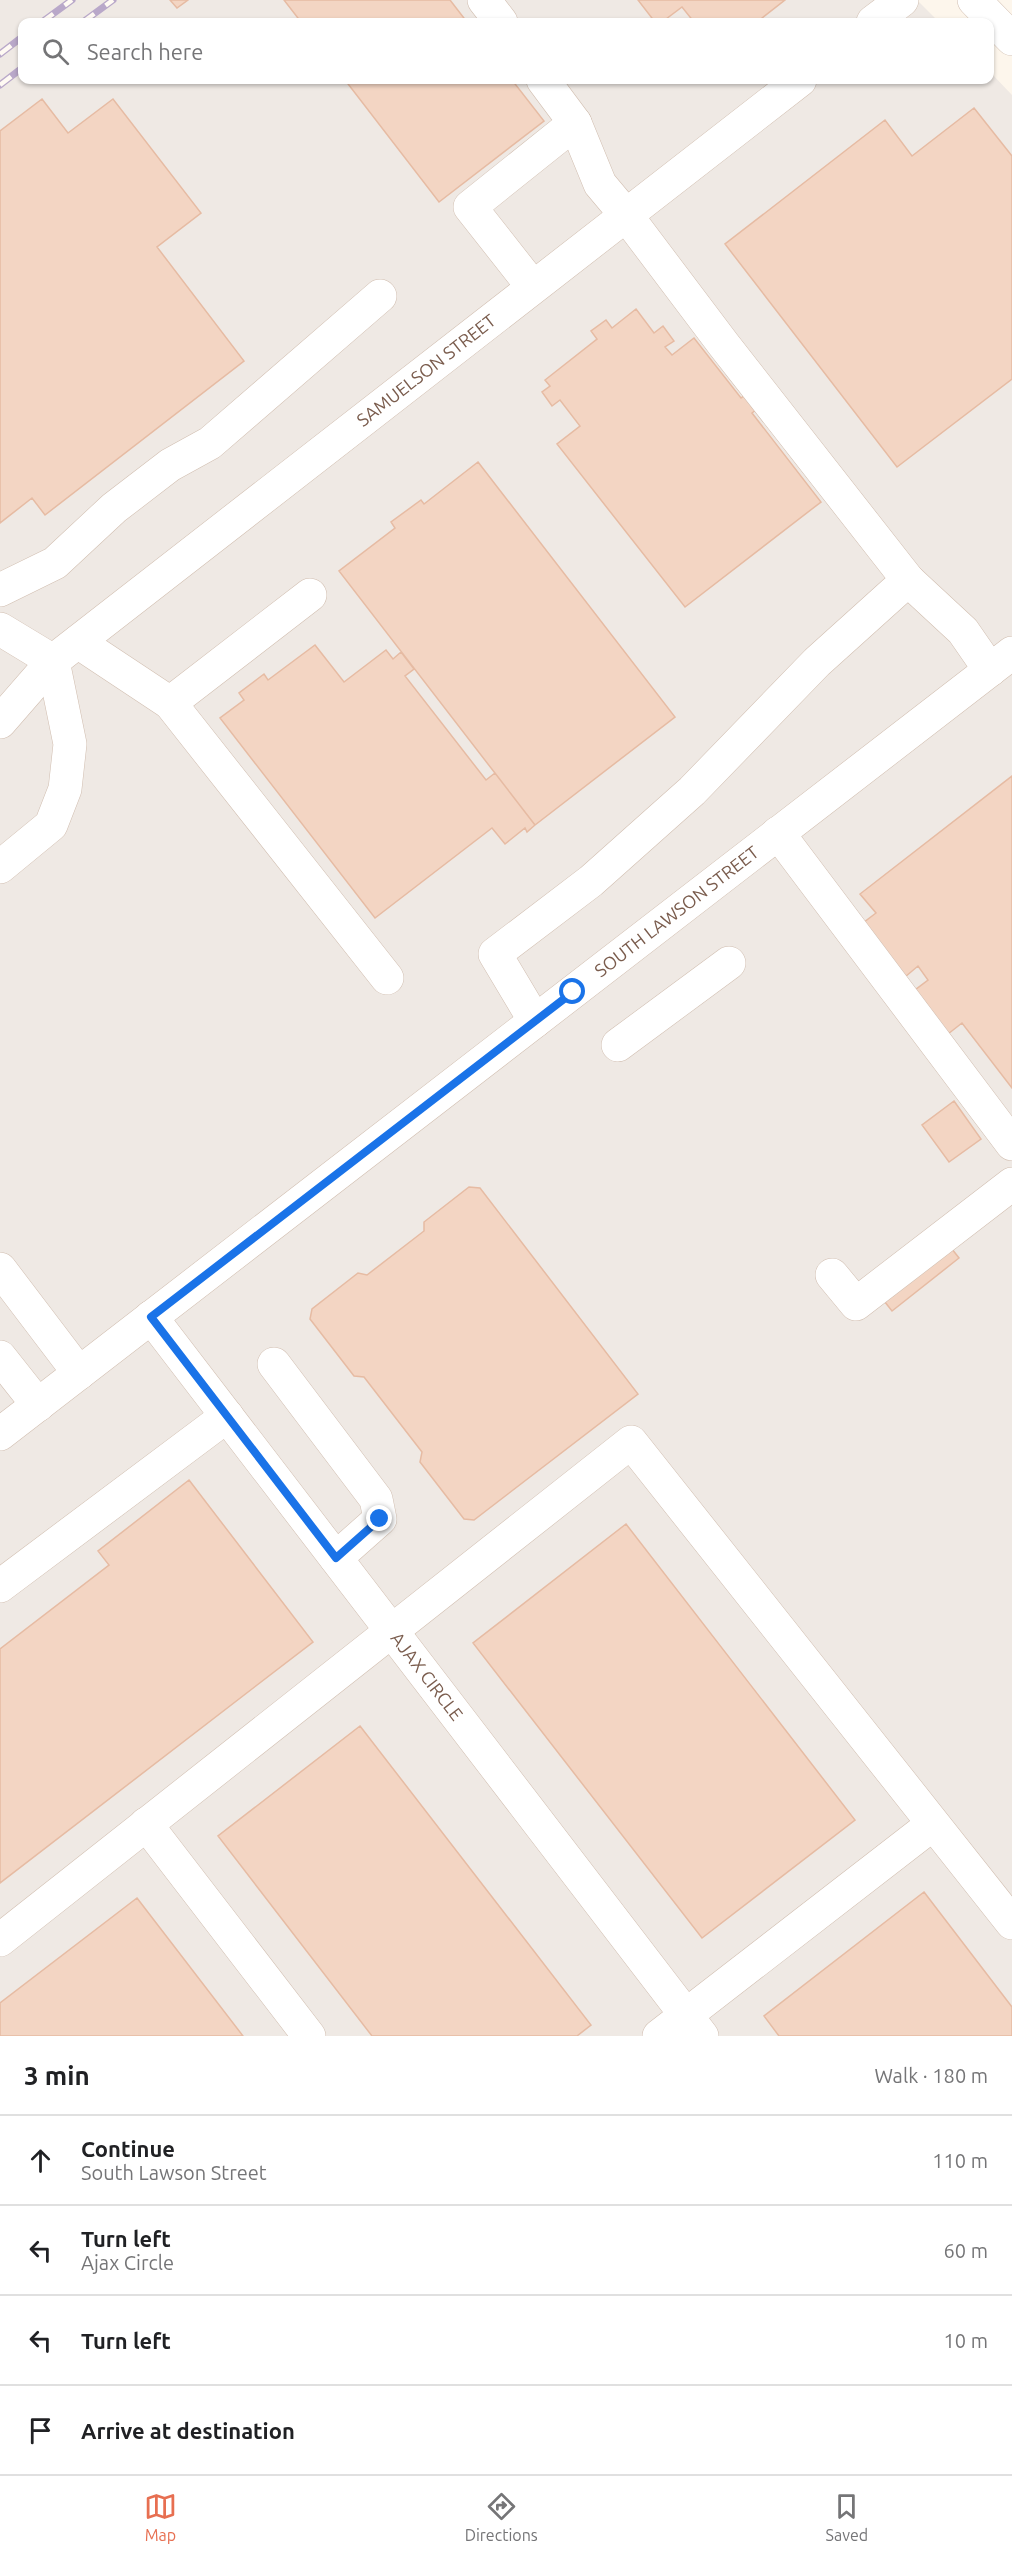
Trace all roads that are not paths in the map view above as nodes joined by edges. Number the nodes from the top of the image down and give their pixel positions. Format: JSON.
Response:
{"nodes":[{"id":1,"x":484,"y":0,"type":"edge"},
{"id":2,"x":902,"y":0,"type":"edge"},
{"id":3,"x":974,"y":0,"type":"edge"},
{"id":4,"x":498,"y":18,"type":"edge"},
{"id":5,"x":878,"y":18,"type":"edge"},
{"id":6,"x":992,"y":18,"type":"edge"},
{"id":7,"x":994,"y":21,"type":"edge"},
{"id":8,"x":1012,"y":39,"type":"edge"},
{"id":9,"x":546,"y":84,"type":"edge"},
{"id":10,"x":795,"y":84,"type":"edge"},
{"id":11,"x":575,"y":123,"type":"junction"},
{"id":12,"x":626,"y":214,"type":"junction"},
{"id":13,"x":533,"y":287,"type":"junction"},
{"id":14,"x":380,"y":296,"type":"dead end"},
{"id":15,"x":908,"y":580,"type":"junction"},
{"id":16,"x":0,"y":590,"type":"edge"},
{"id":17,"x":310,"y":595,"type":"dead end"},
{"id":18,"x":0,"y":629,"type":"edge"},
{"id":19,"x":65,"y":652,"type":"junction"},
{"id":20,"x":1001,"y":662,"type":"edge"},
{"id":21,"x":170,"y":703,"type":"junction"},
{"id":22,"x":0,"y":722,"type":"edge"},
{"id":23,"x":778,"y":833,"type":"junction"},
{"id":24,"x":0,"y":867,"type":"edge"},
{"id":25,"x":729,"y":963,"type":"dead end"},
{"id":26,"x":387,"y":978,"type":"dead end"},
{"id":27,"x":535,"y":1021,"type":"junction"},
{"id":28,"x":618,"y":1045,"type":"dead end"},
{"id":29,"x":1012,"y":1144,"type":"edge"},
{"id":30,"x":1012,"y":1184,"type":"edge"},
{"id":31,"x":0,"y":1269,"type":"edge"},
{"id":32,"x":832,"y":1275,"type":"dead end"},
{"id":33,"x":151,"y":1317,"type":"junction"},
{"id":34,"x":0,"y":1357,"type":"edge"},
{"id":35,"x":274,"y":1364,"type":"dead end"},
{"id":36,"x":80,"y":1373,"type":"junction"},
{"id":37,"x":38,"y":1405,"type":"junction"},
{"id":38,"x":227,"y":1416,"type":"junction"},
{"id":39,"x":0,"y":1434,"type":"edge"},
{"id":40,"x":336,"y":1558,"type":"junction"},
{"id":41,"x":0,"y":1586,"type":"edge"},
{"id":42,"x":391,"y":1630,"type":"junction"},
{"id":43,"x":146,"y":1824,"type":"junction"},
{"id":44,"x":933,"y":1824,"type":"junction"},
{"id":45,"x":1012,"y":1923,"type":"edge"},
{"id":46,"x":0,"y":1940,"type":"edge"},
{"id":47,"x":694,"y":2026,"type":"edge"},
{"id":48,"x":309,"y":2036,"type":"edge"},
{"id":49,"x":659,"y":2036,"type":"edge"}],
"edges":[{"from":1,"to":4,"type":"street"},
{"from":2,"to":5,"type":"street"},
{"from":3,"to":6,"type":"street"},
{"from":7,"to":8,"type":"street"},
{"from":9,"to":11,"type":"street"},
{"from":10,"to":12,"type":"street","name":"SAMUELSON STREET"},
{"from":11,"to":12,"type":"street"},
{"from":11,"to":13,"type":"street"},
{"from":12,"to":13,"type":"street","name":"SAMUELSON STREET"},
{"from":12,"to":15,"type":"street"},
{"from":13,"to":19,"type":"street","name":"SAMUELSON STREET"},
{"from":14,"to":16,"type":"street"},
{"from":15,"to":20,"type":"street"},
{"from":15,"to":27,"type":"street"},
{"from":17,"to":21,"type":"street"},
{"from":18,"to":19,"type":"street"},
{"from":19,"to":21,"type":"street"},
{"from":19,"to":22,"type":"street","name":"SAMUELSON STREET"},
{"from":19,"to":24,"type":"street"},
{"from":20,"to":23,"type":"street","name":"SOUTH LAWSON STREET"},
{"from":21,"to":26,"type":"street"},
{"from":23,"to":27,"type":"street","name":"SOUTH LAWSON STREET"},
{"from":23,"to":29,"type":"street"},
{"from":25,"to":28,"type":"street"},
{"from":27,"to":33,"type":"street","name":"SOUTH LAWSON STREET"},
{"from":30,"to":32,"type":"street"},
{"from":31,"to":36,"type":"street"},
{"from":33,"to":36,"type":"street","name":"SOUTH LAWSON STREET"},
{"from":33,"to":38,"type":"street","name":"AJAX CIRCLE"},
{"from":34,"to":37,"type":"street"},
{"from":35,"to":40,"type":"street"},
{"from":36,"to":37,"type":"street","name":"SOUTH LAWSON STREET"},
{"from":37,"to":39,"type":"street","name":"SOUTH LAWSON STREET"},
{"from":38,"to":40,"type":"street","name":"AJAX CIRCLE"},
{"from":38,"to":41,"type":"street"},
{"from":40,"to":42,"type":"street","name":"AJAX CIRCLE"},
{"from":42,"to":43,"type":"street"},
{"from":42,"to":44,"type":"street"},
{"from":42,"to":47,"type":"street","name":"AJAX CIRCLE"},
{"from":43,"to":46,"type":"street"},
{"from":43,"to":48,"type":"street"},
{"from":44,"to":45,"type":"street"},
{"from":44,"to":47,"type":"street"},
{"from":47,"to":49,"type":"street"}]}
